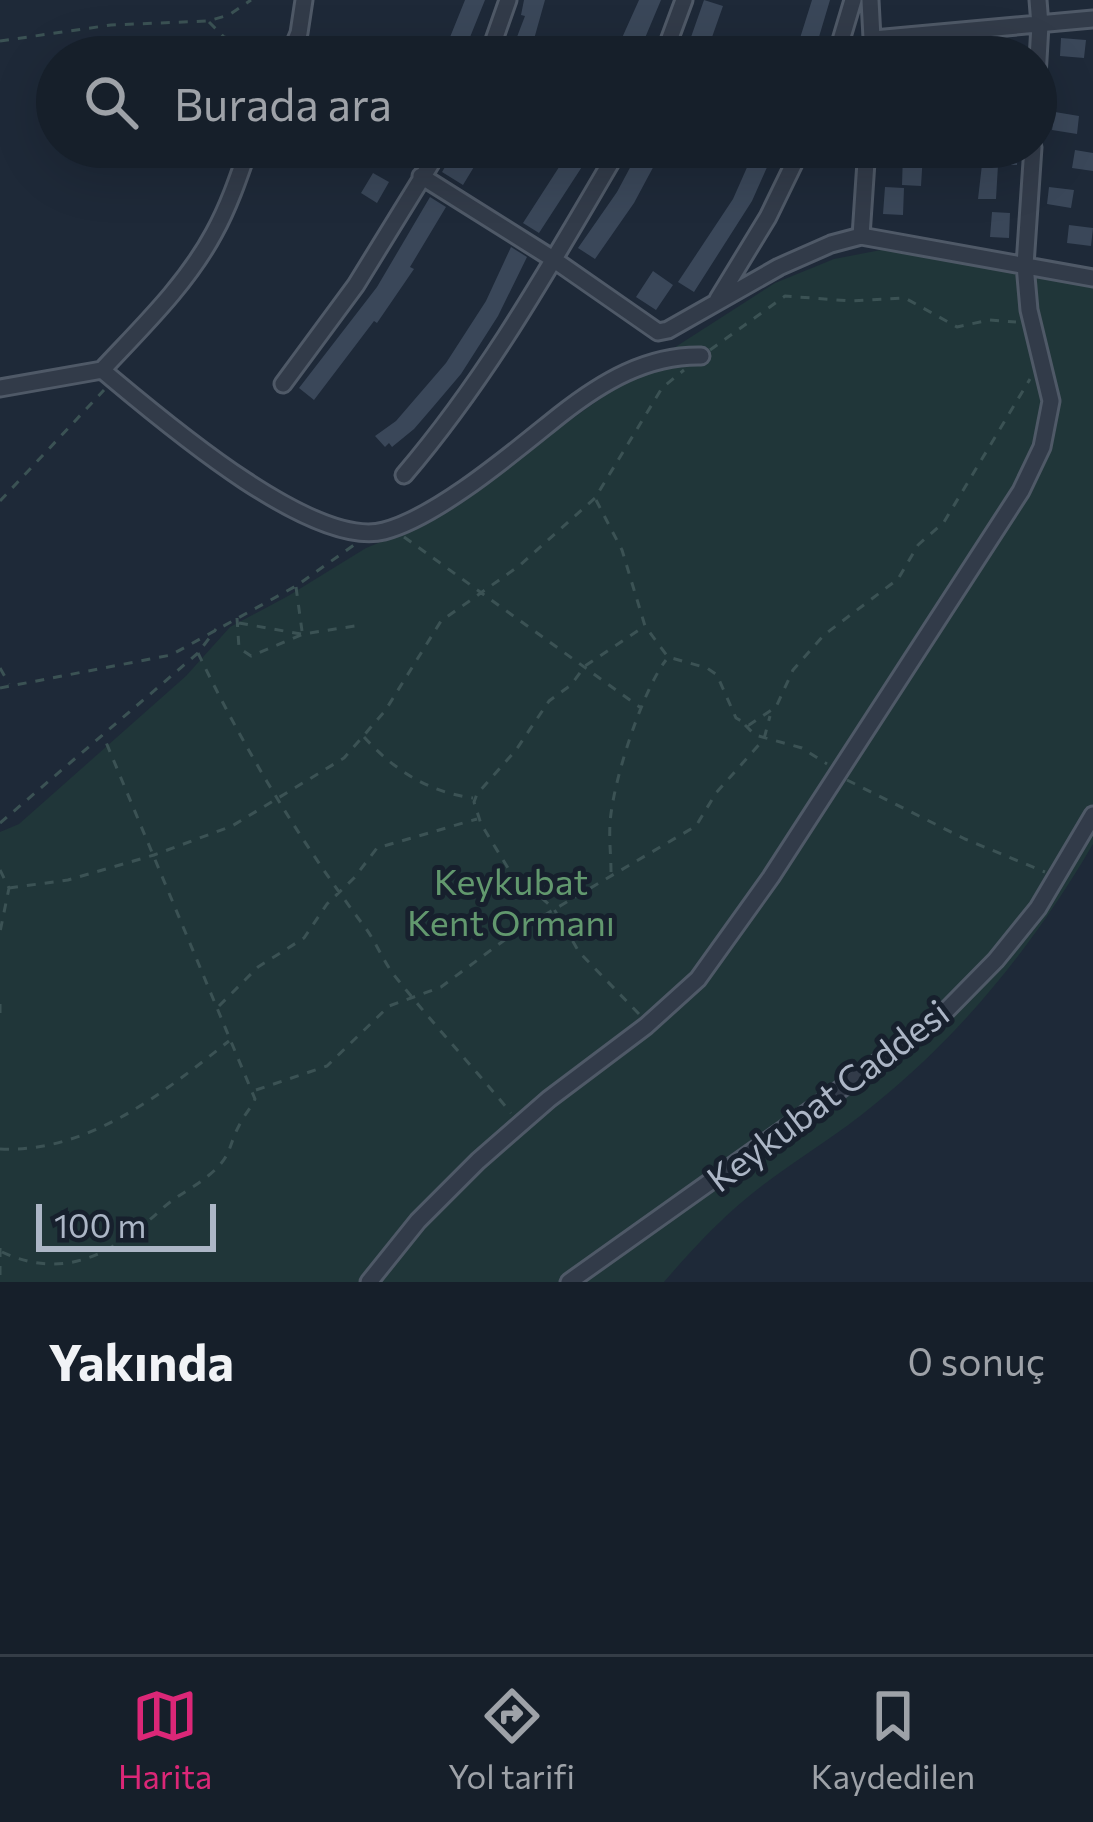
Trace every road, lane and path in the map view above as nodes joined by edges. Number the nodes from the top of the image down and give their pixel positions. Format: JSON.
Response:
{"nodes":[{"id":1,"x":251,"y":0,"type":"edge"},
{"id":2,"x":304,"y":0,"type":"edge"},
{"id":3,"x":508,"y":0,"type":"edge"},
{"id":4,"x":683,"y":0,"type":"edge"},
{"id":5,"x":853,"y":0,"type":"edge"},
{"id":6,"x":870,"y":0,"type":"edge"},
{"id":7,"x":1038,"y":0,"type":"edge"},
{"id":8,"x":1093,"y":19,"type":"edge"},
{"id":9,"x":208,"y":21,"type":"junction"},
{"id":10,"x":1040,"y":25,"type":"junction"},
{"id":11,"x":223,"y":36,"type":"edge"},
{"id":12,"x":298,"y":36,"type":"edge"},
{"id":13,"x":495,"y":36,"type":"edge"},
{"id":14,"x":670,"y":36,"type":"edge"},
{"id":15,"x":842,"y":36,"type":"edge"},
{"id":16,"x":873,"y":36,"type":"edge"},
{"id":17,"x":961,"y":36,"type":"edge"},
{"id":18,"x":1039,"y":36,"type":"edge"},
{"id":19,"x":0,"y":41,"type":"edge"},
{"id":20,"x":242,"y":168,"type":"edge"},
{"id":21,"x":427,"y":168,"type":"edge"},
{"id":22,"x":608,"y":168,"type":"edge"},
{"id":23,"x":792,"y":168,"type":"edge"},
{"id":24,"x":866,"y":168,"type":"edge"},
{"id":25,"x":1032,"y":168,"type":"edge"},
{"id":26,"x":421,"y":176,"type":"junction"},
{"id":27,"x":861,"y":236,"type":"junction"},
{"id":28,"x":554,"y":259,"type":"junction"},
{"id":29,"x":1025,"y":265,"type":"junction"},
{"id":30,"x":1093,"y":278,"type":"edge"},
{"id":31,"x":712,"y":307,"type":"junction"},
{"id":32,"x":1035,"y":332,"type":"junction"},
{"id":33,"x":1042,"y":355,"type":"junction"},
{"id":34,"x":701,"y":356,"type":"junction"},
{"id":35,"x":108,"y":375,"type":"junction"},
{"id":36,"x":283,"y":384,"type":"dead end"},
{"id":37,"x":0,"y":388,"type":"edge"},
{"id":38,"x":404,"y":476,"type":"dead end"},
{"id":39,"x":595,"y":498,"type":"junction"},
{"id":40,"x":0,"y":501,"type":"edge"},
{"id":41,"x":394,"y":528,"type":"junction"},
{"id":42,"x":371,"y":533,"type":"junction"},
{"id":43,"x":296,"y":586,"type":"junction"},
{"id":44,"x":481,"y":593,"type":"junction"},
{"id":45,"x":236,"y":616,"type":"junction"},
{"id":46,"x":239,"y":623,"type":"junction"},
{"id":47,"x":355,"y":626,"type":"dead end"},
{"id":48,"x":645,"y":626,"type":"junction"},
{"id":49,"x":218,"y":627,"type":"junction"},
{"id":50,"x":303,"y":634,"type":"junction"},
{"id":51,"x":198,"y":653,"type":"junction"},
{"id":52,"x":668,"y":657,"type":"junction"},
{"id":53,"x":585,"y":666,"type":"junction"},
{"id":54,"x":0,"y":668,"type":"edge"},
{"id":55,"x":10,"y":686,"type":"junction"},
{"id":56,"x":0,"y":688,"type":"edge"},
{"id":57,"x":641,"y":708,"type":"junction"},
{"id":58,"x":772,"y":712,"type":"junction"},
{"id":59,"x":744,"y":724,"type":"junction"},
{"id":60,"x":103,"y":735,"type":"junction"},
{"id":61,"x":364,"y":737,"type":"junction"},
{"id":62,"x":764,"y":739,"type":"junction"},
{"id":63,"x":838,"y":773,"type":"junction"},
{"id":64,"x":475,"y":798,"type":"junction"},
{"id":65,"x":277,"y":802,"type":"junction"},
{"id":66,"x":1093,"y":815,"type":"edge"},
{"id":67,"x":479,"y":819,"type":"junction"},
{"id":68,"x":0,"y":823,"type":"edge"},
{"id":69,"x":154,"y":855,"type":"junction"},
{"id":70,"x":0,"y":870,"type":"edge"},
{"id":71,"x":611,"y":874,"type":"junction"},
{"id":72,"x":1058,"y":877,"type":"junction"},
{"id":73,"x":9,"y":888,"type":"junction"},
{"id":74,"x":338,"y":893,"type":"junction"},
{"id":75,"x":554,"y":909,"type":"junction"},
{"id":76,"x":0,"y":932,"type":"edge"},
{"id":77,"x":413,"y":996,"type":"junction"},
{"id":78,"x":0,"y":1004,"type":"edge"},
{"id":79,"x":219,"y":1006,"type":"junction"},
{"id":80,"x":0,"y":1016,"type":"edge"},
{"id":81,"x":649,"y":1024,"type":"junction"},
{"id":82,"x":230,"y":1040,"type":"junction"},
{"id":83,"x":254,"y":1091,"type":"junction"},
{"id":84,"x":520,"y":1123,"type":"junction"},
{"id":85,"x":0,"y":1148,"type":"edge"},
{"id":86,"x":1,"y":1250,"type":"edge"},
{"id":87,"x":114,"y":1254,"type":"dead end"},
{"id":88,"x":23,"y":1269,"type":"dead end"},
{"id":89,"x":0,"y":1277,"type":"edge"},
{"id":90,"x":369,"y":1282,"type":"edge"},
{"id":91,"x":569,"y":1282,"type":"edge"}],
"edges":[{"from":1,"to":9,"type":"path"},
{"from":2,"to":12,"type":"street"},
{"from":3,"to":13,"type":"street"},
{"from":4,"to":14,"type":"street"},
{"from":5,"to":15,"type":"street"},
{"from":6,"to":16,"type":"street"},
{"from":7,"to":10,"type":"street"},
{"from":8,"to":10,"type":"street"},
{"from":9,"to":11,"type":"path"},
{"from":9,"to":19,"type":"path"},
{"from":10,"to":17,"type":"street"},
{"from":10,"to":18,"type":"street"},
{"from":20,"to":35,"type":"street"},
{"from":21,"to":26,"type":"street"},
{"from":22,"to":28,"type":"street"},
{"from":23,"to":31,"type":"street"},
{"from":24,"to":27,"type":"street"},
{"from":25,"to":29,"type":"street"},
{"from":26,"to":28,"type":"street"},
{"from":26,"to":36,"type":"street"},
{"from":27,"to":29,"type":"street"},
{"from":27,"to":31,"type":"street"},
{"from":28,"to":31,"type":"street"},
{"from":28,"to":38,"type":"street"},
{"from":29,"to":30,"type":"street"},
{"from":29,"to":32,"type":"street"},
{"from":32,"to":33,"type":"street"},
{"from":32,"to":34,"type":"path"},
{"from":33,"to":58,"type":"path"},
{"from":33,"to":63,"type":"street"},
{"from":34,"to":39,"type":"path"},
{"from":34,"to":41,"type":"street"},
{"from":35,"to":37,"type":"street"},
{"from":35,"to":40,"type":"path"},
{"from":35,"to":42,"type":"street"},
{"from":39,"to":44,"type":"path"},
{"from":39,"to":48,"type":"path"},
{"from":41,"to":42,"type":"street"},
{"from":41,"to":44,"type":"path"},
{"from":42,"to":43,"type":"path"},
{"from":43,"to":45,"type":"path"},
{"from":43,"to":50,"type":"path"},
{"from":44,"to":53,"type":"path"},
{"from":44,"to":61,"type":"path"},
{"from":45,"to":46,"type":"path"},
{"from":45,"to":49,"type":"path"},
{"from":46,"to":50,"type":"path"},
{"from":46,"to":50,"type":"path"},
{"from":47,"to":50,"type":"path"},
{"from":48,"to":52,"type":"path"},
{"from":48,"to":53,"type":"path"},
{"from":49,"to":51,"type":"path"},
{"from":49,"to":55,"type":"path"},
{"from":51,"to":60,"type":"path"},
{"from":51,"to":65,"type":"path"},
{"from":52,"to":57,"type":"path"},
{"from":52,"to":59,"type":"path"},
{"from":53,"to":57,"type":"path"},
{"from":53,"to":64,"type":"path"},
{"from":54,"to":55,"type":"path"},
{"from":55,"to":56,"type":"path"},
{"from":57,"to":71,"type":"path"},
{"from":58,"to":59,"type":"path"},
{"from":58,"to":62,"type":"path"},
{"from":59,"to":62,"type":"path"},
{"from":60,"to":68,"type":"path"},
{"from":60,"to":69,"type":"path"},
{"from":61,"to":64,"type":"path"},
{"from":61,"to":65,"type":"path"},
{"from":62,"to":63,"type":"path"},
{"from":62,"to":71,"type":"path"},
{"from":63,"to":72,"type":"path"},
{"from":63,"to":81,"type":"street"},
{"from":64,"to":67,"type":"path"},
{"from":65,"to":69,"type":"path"},
{"from":65,"to":74,"type":"path"},
{"from":66,"to":72,"type":"street","name":"Keykubat Caddesi"},
{"from":67,"to":74,"type":"path"},
{"from":67,"to":75,"type":"path"},
{"from":69,"to":73,"type":"path"},
{"from":69,"to":79,"type":"path"},
{"from":70,"to":73,"type":"path"},
{"from":71,"to":75,"type":"path"},
{"from":72,"to":91,"type":"street","name":"Keykubat Caddesi"},
{"from":73,"to":76,"type":"path"},
{"from":74,"to":77,"type":"path"},
{"from":74,"to":79,"type":"path"},
{"from":75,"to":77,"type":"path"},
{"from":75,"to":81,"type":"path"},
{"from":77,"to":83,"type":"path"},
{"from":77,"to":84,"type":"path"},
{"from":78,"to":80,"type":"path"},
{"from":79,"to":82,"type":"path"},
{"from":81,"to":84,"type":"street"},
{"from":82,"to":83,"type":"path"},
{"from":82,"to":85,"type":"path"},
{"from":83,"to":87,"type":"path"},
{"from":84,"to":90,"type":"street"},
{"from":86,"to":88,"type":"path"},
{"from":86,"to":89,"type":"path"}]}
